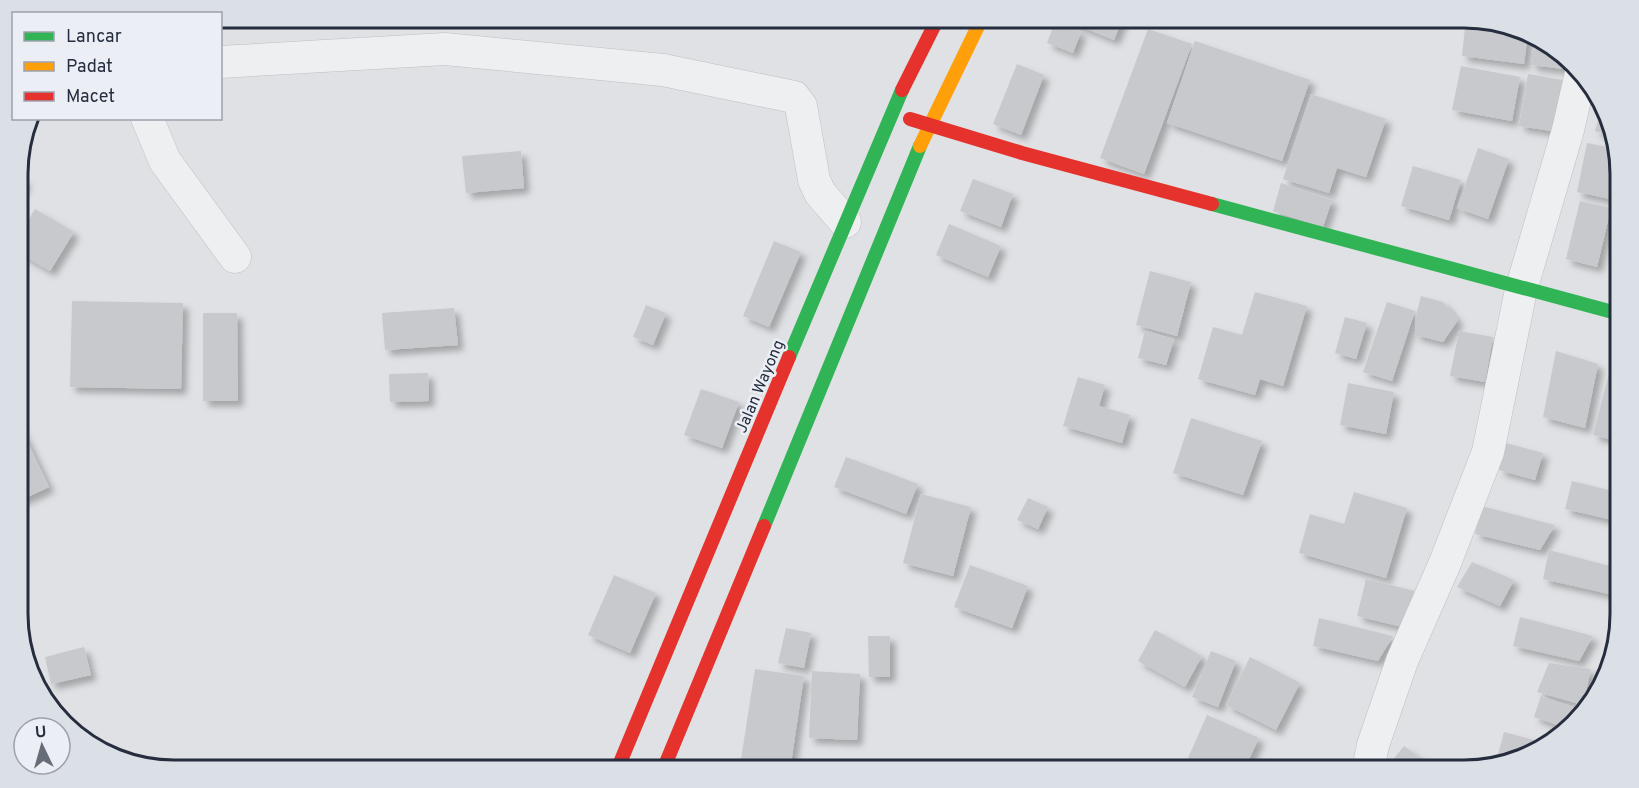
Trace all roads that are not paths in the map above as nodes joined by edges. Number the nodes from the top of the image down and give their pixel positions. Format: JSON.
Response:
{"nodes":[{"id":1,"x":933,"y":28,"type":"edge"},
{"id":2,"x":977,"y":28,"type":"edge"},
{"id":3,"x":222,"y":62,"type":"edge"},
{"id":4,"x":1579,"y":84,"type":"edge"},
{"id":5,"x":891,"y":113,"type":"junction"},
{"id":6,"x":148,"y":120,"type":"edge"},
{"id":7,"x":929,"y":125,"type":"junction"},
{"id":8,"x":845,"y":222,"type":"junction"},
{"id":9,"x":235,"y":257,"type":"dead end"},
{"id":10,"x":1521,"y":290,"type":"junction"},
{"id":11,"x":1610,"y":312,"type":"edge"},
{"id":12,"x":1370,"y":759,"type":"edge"},
{"id":13,"x":621,"y":760,"type":"edge"},
{"id":14,"x":667,"y":760,"type":"edge"}],
"edges":[{"from":1,"to":5,"type":"street","name":"Jalan Wayong"},
{"from":2,"to":7,"type":"street"},
{"from":3,"to":8,"type":"street"},
{"from":4,"to":10,"type":"street"},
{"from":5,"to":7,"type":"street"},
{"from":5,"to":8,"type":"street","name":"Jalan Wayong"},
{"from":6,"to":9,"type":"street"},
{"from":7,"to":10,"type":"street"},
{"from":7,"to":14,"type":"street"},
{"from":8,"to":13,"type":"street","name":"Jalan Wayong"},
{"from":10,"to":11,"type":"street"},
{"from":10,"to":12,"type":"street"}]}
